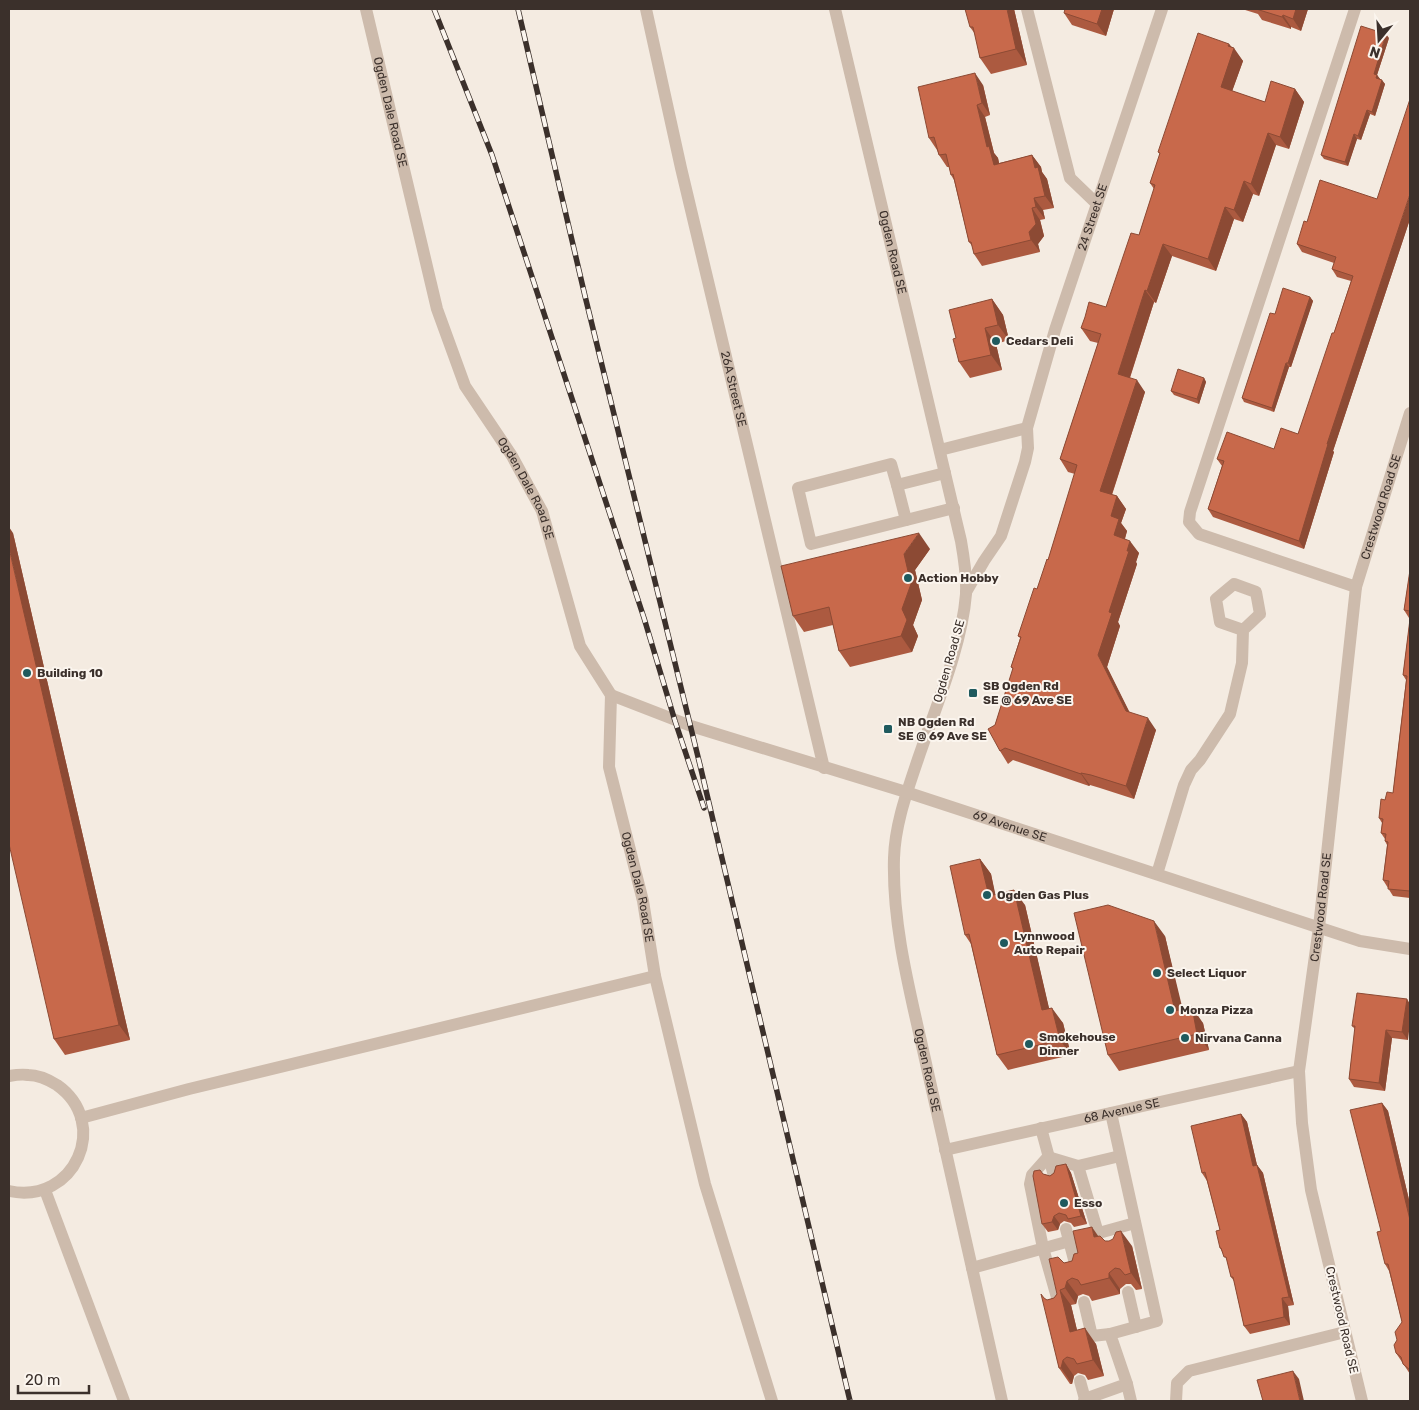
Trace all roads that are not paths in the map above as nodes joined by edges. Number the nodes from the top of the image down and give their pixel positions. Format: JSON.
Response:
{"nodes":[{"id":1,"x":366,"y":9,"type":"edge"},
{"id":2,"x":646,"y":9,"type":"edge"},
{"id":3,"x":835,"y":9,"type":"edge"},
{"id":4,"x":1027,"y":9,"type":"edge"},
{"id":5,"x":1162,"y":9,"type":"edge"},
{"id":6,"x":1355,"y":9,"type":"edge"},
{"id":7,"x":1097,"y":204,"type":"junction"},
{"id":8,"x":1410,"y":413,"type":"edge"},
{"id":9,"x":1027,"y":428,"type":"junction"},
{"id":10,"x":940,"y":450,"type":"junction"},
{"id":11,"x":946,"y":473,"type":"junction"},
{"id":12,"x":897,"y":485,"type":"junction"},
{"id":13,"x":954,"y":508,"type":"junction"},
{"id":14,"x":906,"y":520,"type":"junction"},
{"id":15,"x":1356,"y":587,"type":"junction"},
{"id":16,"x":966,"y":592,"type":"junction"},
{"id":17,"x":1243,"y":630,"type":"dead end"},
{"id":18,"x":611,"y":695,"type":"junction"},
{"id":19,"x":824,"y":768,"type":"junction"},
{"id":20,"x":906,"y":792,"type":"junction"},
{"id":21,"x":1157,"y":874,"type":"junction"},
{"id":22,"x":1319,"y":927,"type":"junction"},
{"id":23,"x":1410,"y":949,"type":"edge"},
{"id":24,"x":655,"y":976,"type":"junction"},
{"id":25,"x":1298,"y":1071,"type":"junction"},
{"id":26,"x":9,"y":1076,"type":"edge"},
{"id":27,"x":1111,"y":1113,"type":"junction"},
{"id":28,"x":81,"y":1118,"type":"junction"},
{"id":29,"x":1041,"y":1128,"type":"junction"},
{"id":30,"x":945,"y":1150,"type":"junction"},
{"id":31,"x":1120,"y":1156,"type":"junction"},
{"id":32,"x":1048,"y":1157,"type":"junction"},
{"id":33,"x":1078,"y":1166,"type":"junction"},
{"id":34,"x":1054,"y":1176,"type":"edge"},
{"id":35,"x":45,"y":1190,"type":"junction"},
{"id":36,"x":9,"y":1191,"type":"edge"},
{"id":37,"x":1136,"y":1223,"type":"junction"},
{"id":38,"x":1116,"y":1228,"type":"junction"},
{"id":39,"x":1098,"y":1233,"type":"junction"},
{"id":40,"x":1068,"y":1235,"type":"junction"},
{"id":41,"x":1118,"y":1242,"type":"edge"},
{"id":42,"x":1043,"y":1248,"type":"junction"},
{"id":43,"x":972,"y":1268,"type":"junction"},
{"id":44,"x":1077,"y":1271,"type":"edge"},
{"id":45,"x":1128,"y":1292,"type":"edge"},
{"id":46,"x":1084,"y":1302,"type":"edge"},
{"id":47,"x":1060,"y":1308,"type":"edge"},
{"id":48,"x":1136,"y":1327,"type":"junction"},
{"id":49,"x":1345,"y":1332,"type":"junction"},
{"id":50,"x":1110,"y":1334,"type":"junction"},
{"id":51,"x":1080,"y":1382,"type":"edge"},
{"id":52,"x":1126,"y":1384,"type":"junction"},
{"id":53,"x":1084,"y":1400,"type":"edge"},
{"id":54,"x":124,"y":1401,"type":"edge"},
{"id":55,"x":772,"y":1401,"type":"edge"},
{"id":56,"x":1002,"y":1401,"type":"edge"},
{"id":57,"x":1131,"y":1401,"type":"edge"},
{"id":58,"x":1176,"y":1401,"type":"edge"},
{"id":59,"x":1362,"y":1401,"type":"edge"}],
"edges":[{"from":1,"to":18,"type":"street","name":"Ogden Dale Road SE"},
{"from":2,"to":19,"type":"street","name":"26A Street SE"},
{"from":3,"to":10,"type":"street","name":"Ogden Road SE"},
{"from":4,"to":7,"type":"street"},
{"from":5,"to":7,"type":"street","name":"24 Street SE"},
{"from":6,"to":15,"type":"street"},
{"from":7,"to":9,"type":"street","name":"24 Street SE"},
{"from":8,"to":15,"type":"street","name":"Crestwood Road SE"},
{"from":9,"to":10,"type":"street"},
{"from":9,"to":16,"type":"street","name":"24 Street SE"},
{"from":10,"to":11,"type":"street","name":"Ogden Road SE"},
{"from":11,"to":12,"type":"street"},
{"from":11,"to":13,"type":"street","name":"Ogden Road SE"},
{"from":12,"to":14,"type":"street"},
{"from":12,"to":14,"type":"street"},
{"from":13,"to":14,"type":"street"},
{"from":13,"to":16,"type":"street","name":"Ogden Road SE"},
{"from":15,"to":22,"type":"street","name":"Crestwood Road SE"},
{"from":16,"to":20,"type":"street","name":"Ogden Road SE"},
{"from":17,"to":21,"type":"street"},
{"from":18,"to":19,"type":"street","name":"69 Avenue SE"},
{"from":18,"to":24,"type":"street","name":"Ogden Dale Road SE"},
{"from":19,"to":20,"type":"street","name":"69 Avenue SE"},
{"from":20,"to":21,"type":"street","name":"69 Avenue SE"},
{"from":20,"to":30,"type":"street","name":"Ogden Road SE"},
{"from":21,"to":22,"type":"street","name":"69 Avenue SE"},
{"from":22,"to":23,"type":"street","name":"69 Avenue SE"},
{"from":22,"to":25,"type":"street","name":"Crestwood Road SE"},
{"from":24,"to":28,"type":"street"},
{"from":24,"to":55,"type":"street","name":"Ogden Dale Road SE"},
{"from":25,"to":27,"type":"street","name":"68 Avenue SE"},
{"from":25,"to":49,"type":"street","name":"Crestwood Road SE"},
{"from":26,"to":28,"type":"street"},
{"from":27,"to":29,"type":"street","name":"68 Avenue SE"},
{"from":27,"to":31,"type":"street"},
{"from":28,"to":35,"type":"street"},
{"from":29,"to":30,"type":"street","name":"68 Avenue SE"},
{"from":29,"to":32,"type":"street"},
{"from":30,"to":43,"type":"street","name":"Ogden Road SE"},
{"from":31,"to":33,"type":"street"},
{"from":31,"to":37,"type":"street"},
{"from":32,"to":33,"type":"street"},
{"from":32,"to":34,"type":"street"},
{"from":32,"to":42,"type":"street"},
{"from":33,"to":39,"type":"street"},
{"from":35,"to":36,"type":"street"},
{"from":35,"to":54,"type":"street"},
{"from":37,"to":38,"type":"street"},
{"from":37,"to":48,"type":"street"},
{"from":38,"to":39,"type":"street"},
{"from":38,"to":41,"type":"street"},
{"from":39,"to":40,"type":"street"},
{"from":40,"to":42,"type":"street"},
{"from":40,"to":44,"type":"street"},
{"from":42,"to":43,"type":"street"},
{"from":42,"to":47,"type":"street"},
{"from":43,"to":56,"type":"street","name":"Ogden Road SE"},
{"from":45,"to":48,"type":"street"},
{"from":46,"to":50,"type":"street"},
{"from":48,"to":50,"type":"street"},
{"from":49,"to":58,"type":"street"},
{"from":49,"to":59,"type":"street","name":"Crestwood Road SE"},
{"from":50,"to":52,"type":"street"},
{"from":51,"to":53,"type":"street"},
{"from":52,"to":53,"type":"street"},
{"from":52,"to":57,"type":"street"}]}
